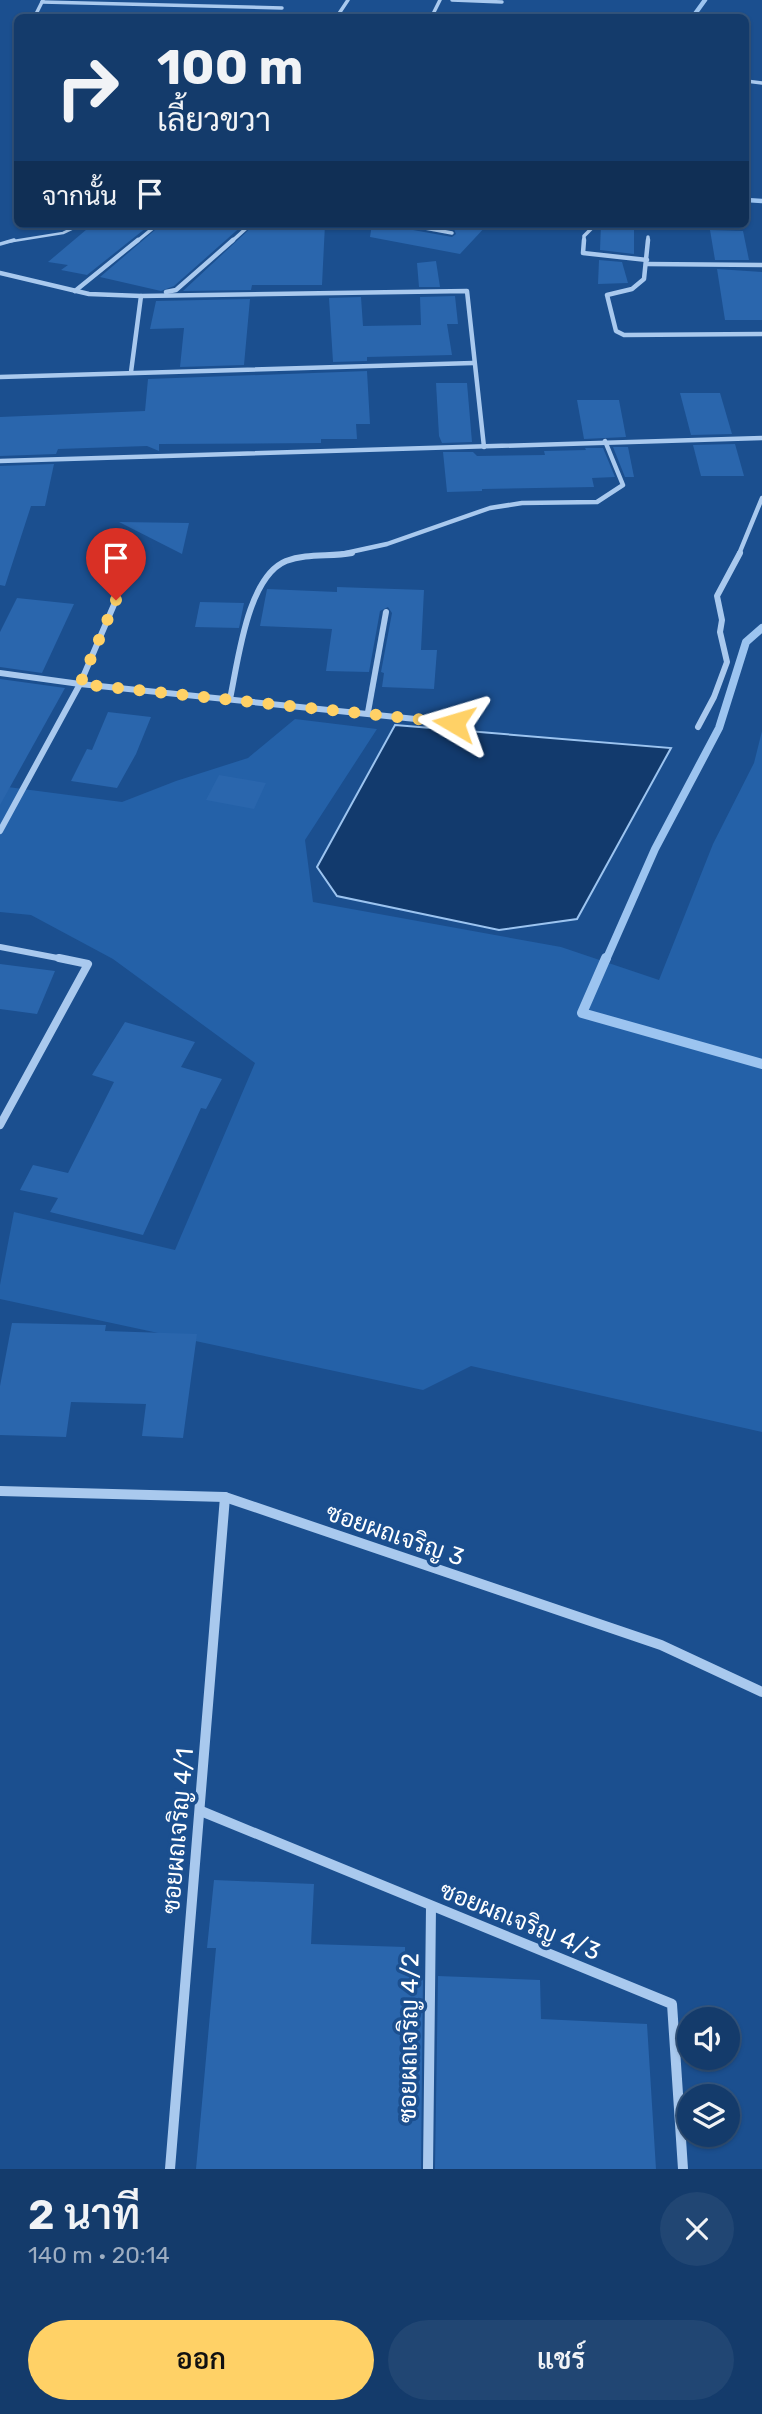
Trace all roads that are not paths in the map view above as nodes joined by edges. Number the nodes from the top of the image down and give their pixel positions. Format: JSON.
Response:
{"nodes":[{"id":1,"x":452,"y":0,"type":"edge"},
{"id":2,"x":42,"y":1,"type":"edge"},
{"id":3,"x":502,"y":2,"type":"dead end"},
{"id":4,"x":282,"y":8,"type":"dead end"},
{"id":5,"x":75,"y":228,"type":"edge"},
{"id":6,"x":153,"y":228,"type":"edge"},
{"id":7,"x":246,"y":228,"type":"edge"},
{"id":8,"x":425,"y":228,"type":"edge"},
{"id":9,"x":592,"y":228,"type":"edge"},
{"id":10,"x":452,"y":233,"type":"dead end"},
{"id":11,"x":648,"y":237,"type":"dead end"},
{"id":12,"x":0,"y":244,"type":"edge"},
{"id":13,"x":647,"y":262,"type":"junction"},
{"id":14,"x":762,"y":265,"type":"edge"},
{"id":15,"x":0,"y":273,"type":"edge"},
{"id":16,"x":75,"y":291,"type":"junction"},
{"id":17,"x":141,"y":296,"type":"junction"},
{"id":18,"x":762,"y":334,"type":"edge"},
{"id":19,"x":473,"y":363,"type":"junction"},
{"id":20,"x":131,"y":372,"type":"junction"},
{"id":21,"x":0,"y":377,"type":"edge"},
{"id":22,"x":762,"y":438,"type":"edge"},
{"id":23,"x":605,"y":440,"type":"junction"},
{"id":24,"x":484,"y":447,"type":"junction"},
{"id":25,"x":0,"y":461,"type":"edge"},
{"id":26,"x":762,"y":498,"type":"edge"},
{"id":27,"x":116,"y":600,"type":"dead end"},
{"id":28,"x":386,"y":612,"type":"dead end"},
{"id":29,"x":0,"y":673,"type":"edge"},
{"id":30,"x":80,"y":684,"type":"junction"},
{"id":31,"x":230,"y":699,"type":"junction"},
{"id":32,"x":368,"y":712,"type":"junction"},
{"id":33,"x":454,"y":723,"type":"dead end"},
{"id":34,"x":698,"y":727,"type":"dead end"},
{"id":35,"x":0,"y":831,"type":"edge"},
{"id":36,"x":0,"y":947,"type":"edge"},
{"id":37,"x":0,"y":1125,"type":"edge"},
{"id":38,"x":0,"y":1491,"type":"edge"},
{"id":39,"x":225,"y":1497,"type":"junction"},
{"id":40,"x":762,"y":1692,"type":"edge"},
{"id":41,"x":201,"y":1811,"type":"junction"},
{"id":42,"x":431,"y":1908,"type":"junction"},
{"id":43,"x":170,"y":2169,"type":"edge"},
{"id":44,"x":428,"y":2169,"type":"edge"},
{"id":45,"x":683,"y":2169,"type":"edge"}],
"edges":[{"from":1,"to":3,"type":"street"},
{"from":2,"to":4,"type":"street"},
{"from":5,"to":12,"type":"lane"},
{"from":6,"to":16,"type":"street"},
{"from":7,"to":17,"type":"street"},
{"from":8,"to":10,"type":"street"},
{"from":9,"to":13,"type":"street"},
{"from":11,"to":13,"type":"street"},
{"from":13,"to":14,"type":"street"},
{"from":13,"to":18,"type":"street"},
{"from":15,"to":16,"type":"street"},
{"from":16,"to":17,"type":"street"},
{"from":17,"to":19,"type":"street"},
{"from":17,"to":20,"type":"street"},
{"from":19,"to":20,"type":"street"},
{"from":19,"to":24,"type":"street"},
{"from":20,"to":21,"type":"street"},
{"from":22,"to":23,"type":"street"},
{"from":23,"to":24,"type":"street"},
{"from":23,"to":31,"type":"street"},
{"from":24,"to":25,"type":"street"},
{"from":26,"to":34,"type":"street"},
{"from":27,"to":30,"type":"street"},
{"from":28,"to":32,"type":"street"},
{"from":29,"to":30,"type":"street"},
{"from":30,"to":31,"type":"street"},
{"from":30,"to":35,"type":"street"},
{"from":31,"to":32,"type":"street"},
{"from":32,"to":33,"type":"street"},
{"from":36,"to":37,"type":"street"},
{"from":38,"to":39,"type":"street","name":"ซอยผถเจริญ 3"},
{"from":39,"to":40,"type":"street","name":"ซอยผถเจริญ 3"},
{"from":39,"to":41,"type":"street","name":"ซอยผถเจริญ 4/1"},
{"from":41,"to":42,"type":"street","name":"ซอยผถเจริญ 4/3"},
{"from":41,"to":43,"type":"street","name":"ซอยผถเจริญ 4/1"},
{"from":42,"to":44,"type":"street","name":"ซอยผถเจริญ 4/2"},
{"from":42,"to":45,"type":"street","name":"ซอยผถเจริญ 4/3"}]}
